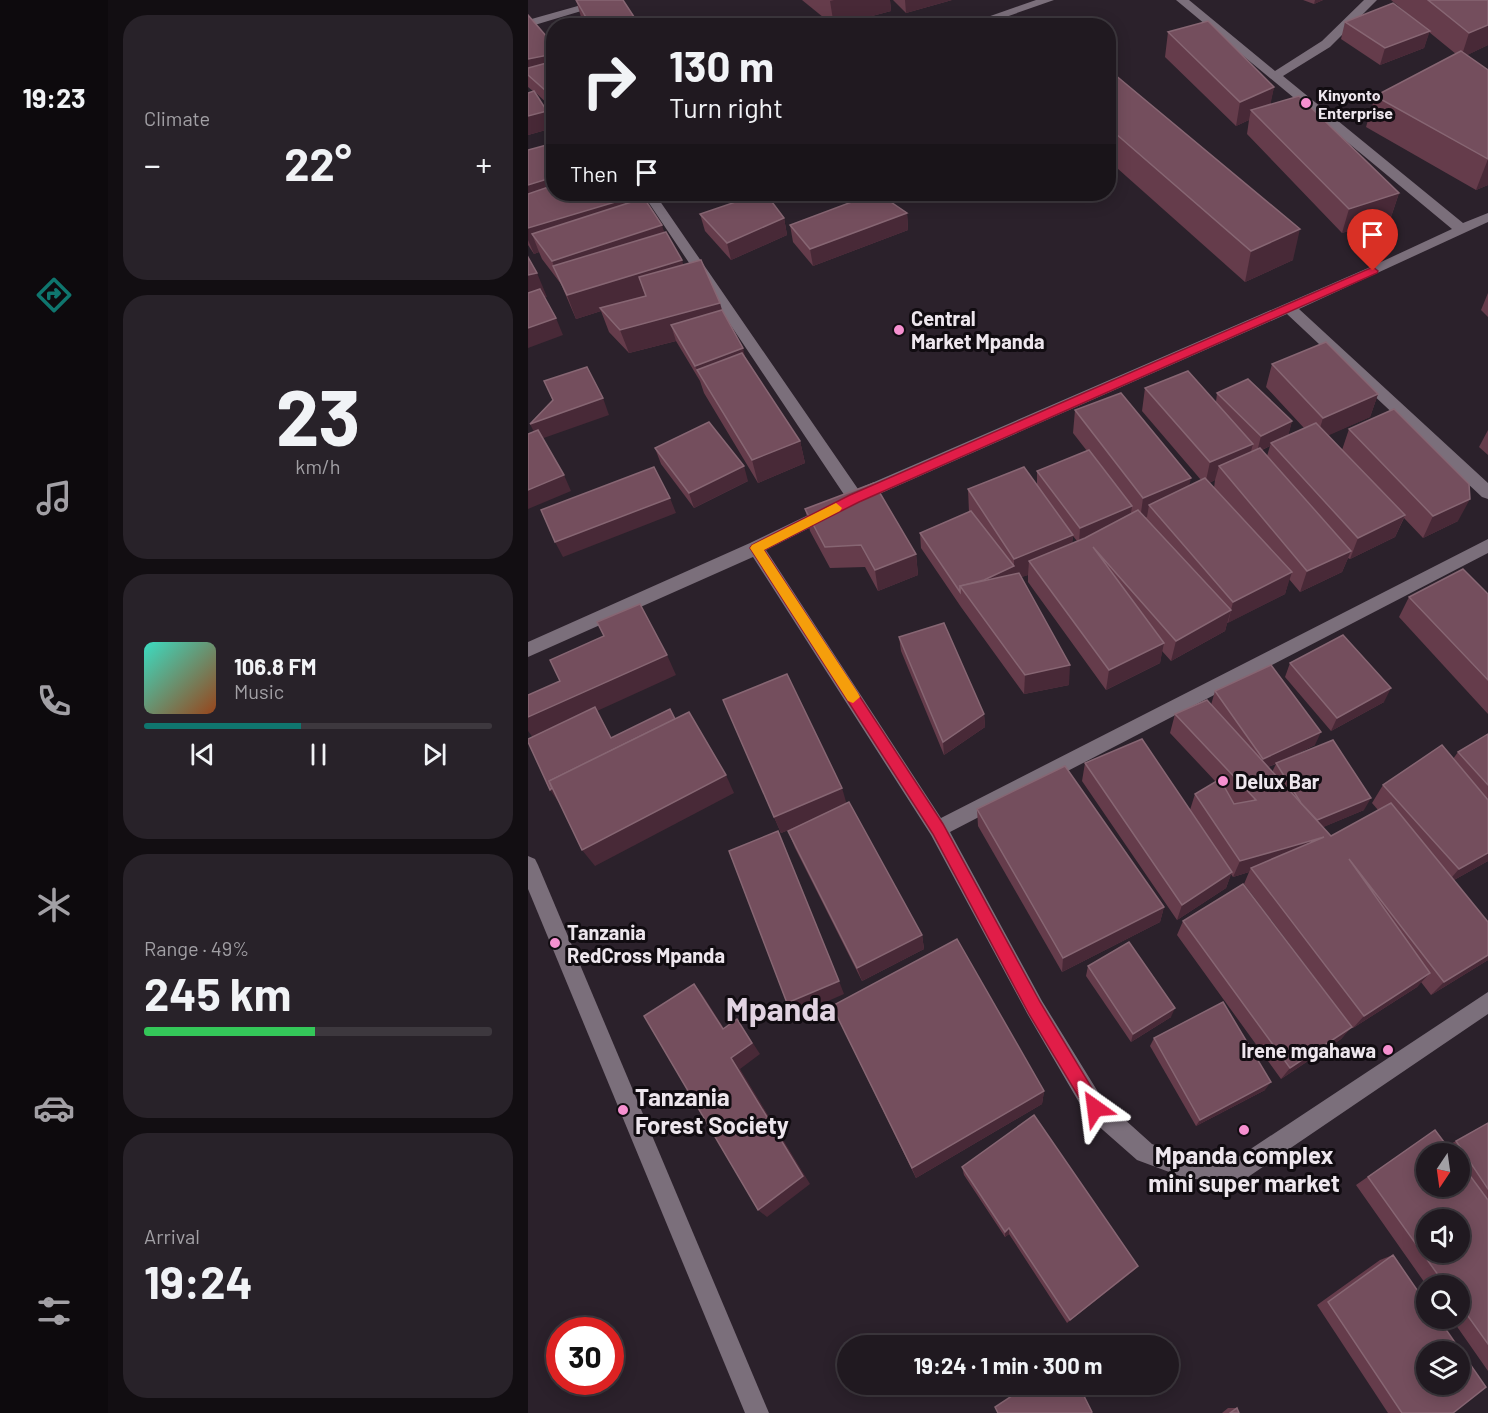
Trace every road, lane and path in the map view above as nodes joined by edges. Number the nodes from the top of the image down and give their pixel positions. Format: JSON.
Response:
{"nodes":[{"id":1,"x":612,"y":0,"type":"edge"},
{"id":2,"x":1048,"y":0,"type":"edge"},
{"id":3,"x":1182,"y":0,"type":"edge"},
{"id":4,"x":1371,"y":0,"type":"edge"},
{"id":5,"x":549,"y":18,"type":"edge"},
{"id":6,"x":992,"y":18,"type":"edge"},
{"id":7,"x":546,"y":19,"type":"edge"},
{"id":8,"x":528,"y":24,"type":"edge"},
{"id":9,"x":1275,"y":76,"type":"junction"},
{"id":10,"x":654,"y":201,"type":"edge"},
{"id":11,"x":1488,"y":217,"type":"edge"},
{"id":12,"x":1461,"y":229,"type":"junction"},
{"id":13,"x":1288,"y":307,"type":"junction"},
{"id":14,"x":1488,"y":493,"type":"edge"},
{"id":15,"x":855,"y":498,"type":"junction"},
{"id":16,"x":1488,"y":545,"type":"edge"},
{"id":17,"x":756,"y":548,"type":"junction"},
{"id":18,"x":528,"y":650,"type":"edge"},
{"id":19,"x":938,"y":829,"type":"junction"},
{"id":20,"x":528,"y":865,"type":"edge"},
{"id":21,"x":1488,"y":1002,"type":"edge"},
{"id":22,"x":757,"y":1413,"type":"edge"}],
"edges":[{"from":1,"to":5,"type":"street"},
{"from":2,"to":6,"type":"street"},
{"from":3,"to":9,"type":"street"},
{"from":4,"to":9,"type":"street"},
{"from":7,"to":8,"type":"street"},
{"from":9,"to":12,"type":"street"},
{"from":10,"to":15,"type":"street"},
{"from":11,"to":12,"type":"street"},
{"from":12,"to":13,"type":"street"},
{"from":13,"to":14,"type":"street"},
{"from":13,"to":15,"type":"street"},
{"from":15,"to":17,"type":"street"},
{"from":16,"to":19,"type":"street"},
{"from":17,"to":18,"type":"street"},
{"from":17,"to":19,"type":"street"},
{"from":19,"to":21,"type":"street"},
{"from":20,"to":22,"type":"street"}]}
